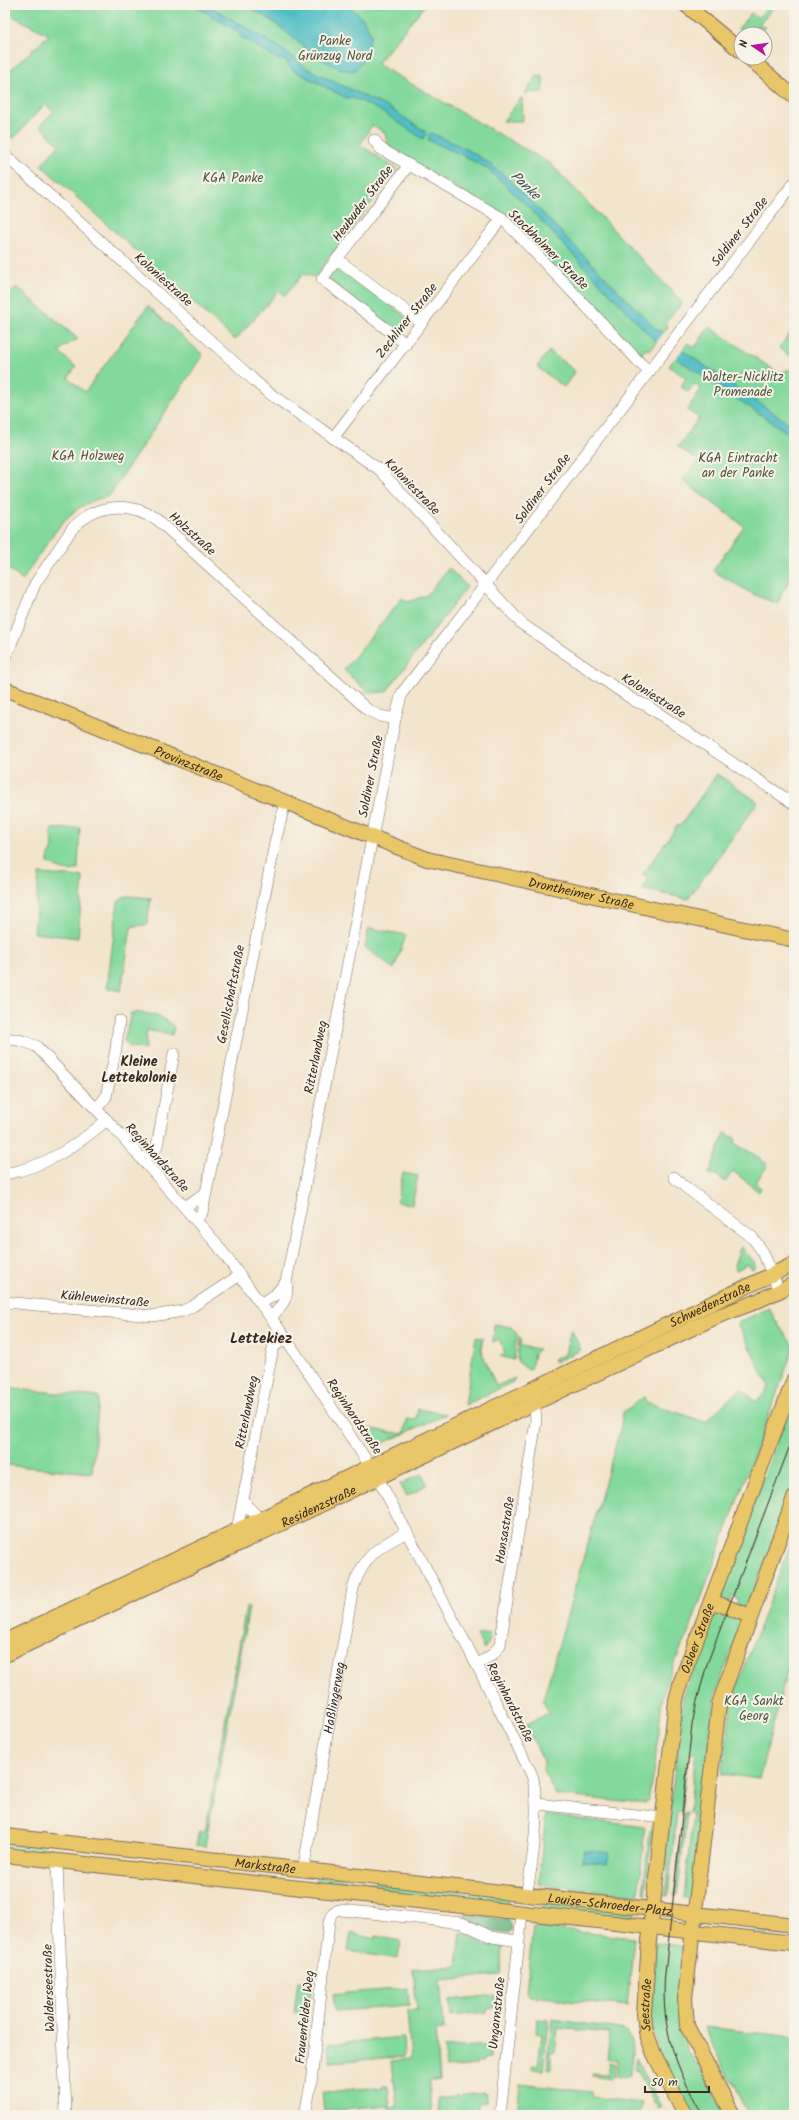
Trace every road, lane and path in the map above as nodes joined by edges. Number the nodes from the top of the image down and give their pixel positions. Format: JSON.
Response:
{"nodes":[{"id":1,"x":686,"y":5,"type":"edge"},
{"id":2,"x":733,"y":44,"type":"edge"},
{"id":3,"x":759,"y":66,"type":"edge"},
{"id":4,"x":792,"y":94,"type":"edge"},
{"id":5,"x":374,"y":140,"type":"dead end"},
{"id":6,"x":5,"y":155,"type":"edge"},
{"id":7,"x":409,"y":165,"type":"junction"},
{"id":8,"x":794,"y":183,"type":"edge"},
{"id":9,"x":502,"y":218,"type":"junction"},
{"id":10,"x":337,"y":259,"type":"junction"},
{"id":11,"x":422,"y":322,"type":"junction"},
{"id":12,"x":406,"y":344,"type":"junction"},
{"id":13,"x":650,"y":371,"type":"junction"},
{"id":14,"x":333,"y":438,"type":"junction"},
{"id":15,"x":486,"y":585,"type":"junction"},
{"id":16,"x":5,"y":659,"type":"edge"},
{"id":17,"x":5,"y":689,"type":"edge"},
{"id":18,"x":395,"y":719,"type":"junction"},
{"id":19,"x":285,"y":802,"type":"junction"},
{"id":20,"x":794,"y":804,"type":"edge"},
{"id":21,"x":372,"y":837,"type":"junction"},
{"id":22,"x":794,"y":940,"type":"edge"},
{"id":23,"x":119,"y":1021,"type":"dead end"},
{"id":24,"x":5,"y":1038,"type":"edge"},
{"id":25,"x":174,"y":1053,"type":"dead end"},
{"id":26,"x":96,"y":1109,"type":"junction"},
{"id":27,"x":106,"y":1120,"type":"junction"},
{"id":28,"x":143,"y":1161,"type":"junction"},
{"id":29,"x":5,"y":1174,"type":"edge"},
{"id":30,"x":679,"y":1181,"type":"dead end"},
{"id":31,"x":206,"y":1193,"type":"junction"},
{"id":32,"x":185,"y":1207,"type":"junction"},
{"id":33,"x":196,"y":1219,"type":"junction"},
{"id":34,"x":794,"y":1264,"type":"edge"},
{"id":35,"x":240,"y":1275,"type":"junction"},
{"id":36,"x":772,"y":1275,"type":"junction"},
{"id":37,"x":286,"y":1282,"type":"junction"},
{"id":38,"x":794,"y":1284,"type":"edge"},
{"id":39,"x":779,"y":1291,"type":"junction"},
{"id":40,"x":5,"y":1302,"type":"edge"},
{"id":41,"x":260,"y":1303,"type":"junction"},
{"id":42,"x":271,"y":1318,"type":"junction"},
{"id":43,"x":285,"y":1337,"type":"junction"},
{"id":44,"x":625,"y":1345,"type":"joint"},
{"id":45,"x":631,"y":1358,"type":"joint"},
{"id":46,"x":794,"y":1379,"type":"edge"},
{"id":47,"x":533,"y":1388,"type":"junction"},
{"id":48,"x":535,"y":1403,"type":"junction"},
{"id":49,"x":371,"y":1466,"type":"junction"},
{"id":50,"x":378,"y":1478,"type":"junction"},
{"id":51,"x":243,"y":1498,"type":"junction"},
{"id":52,"x":794,"y":1498,"type":"edge"},
{"id":53,"x":260,"y":1519,"type":"junction"},
{"id":54,"x":237,"y":1530,"type":"junction"},
{"id":55,"x":407,"y":1532,"type":"junction"},
{"id":56,"x":711,"y":1601,"type":"junction"},
{"id":57,"x":750,"y":1616,"type":"junction"},
{"id":58,"x":5,"y":1641,"type":"edge"},
{"id":59,"x":5,"y":1655,"type":"edge"},
{"id":60,"x":477,"y":1665,"type":"junction"},
{"id":61,"x":537,"y":1804,"type":"junction"},
{"id":62,"x":664,"y":1818,"type":"junction"},
{"id":63,"x":5,"y":1836,"type":"edge"},
{"id":64,"x":59,"y":1843,"type":"junction"},
{"id":65,"x":5,"y":1855,"type":"edge"},
{"id":66,"x":167,"y":1856,"type":"junction"},
{"id":67,"x":57,"y":1861,"type":"junction"},
{"id":68,"x":160,"y":1871,"type":"junction"},
{"id":69,"x":303,"y":1871,"type":"junction"},
{"id":70,"x":301,"y":1888,"type":"junction"},
{"id":71,"x":526,"y":1895,"type":"junction"},
{"id":72,"x":653,"y":1910,"type":"junction"},
{"id":73,"x":522,"y":1914,"type":"junction"},
{"id":74,"x":694,"y":1914,"type":"junction"},
{"id":75,"x":651,"y":1926,"type":"junction"},
{"id":76,"x":794,"y":1926,"type":"edge"},
{"id":77,"x":692,"y":1931,"type":"junction"},
{"id":78,"x":518,"y":1940,"type":"junction"},
{"id":79,"x":794,"y":1943,"type":"edge"},
{"id":80,"x":66,"y":2115,"type":"edge"},
{"id":81,"x":304,"y":2115,"type":"edge"},
{"id":82,"x":500,"y":2115,"type":"edge"},
{"id":83,"x":685,"y":2115,"type":"edge"},
{"id":84,"x":733,"y":2115,"type":"edge"}],
"edges":[{"from":1,"to":2,"type":"main road"},
{"from":3,"to":4,"type":"main road"},
{"from":5,"to":7,"type":"street","name":"Stockholmer Straße"},
{"from":6,"to":14,"type":"street","name":"Koloniestraße"},
{"from":7,"to":9,"type":"street","name":"Stockholmer Straße"},
{"from":7,"to":10,"type":"street","name":"Heubuder Straße"},
{"from":8,"to":13,"type":"street","name":"Soldiner Straße"},
{"from":9,"to":11,"type":"street","name":"Zechliner Straße"},
{"from":9,"to":13,"type":"street","name":"Stockholmer Straße"},
{"from":10,"to":11,"type":"street"},
{"from":10,"to":12,"type":"street","name":"Heubuder Straße"},
{"from":11,"to":12,"type":"street","name":"Zechliner Straße"},
{"from":12,"to":14,"type":"street","name":"Zechliner Straße"},
{"from":13,"to":15,"type":"street","name":"Soldiner Straße"},
{"from":14,"to":15,"type":"street","name":"Koloniestraße"},
{"from":15,"to":18,"type":"street","name":"Soldiner Straße"},
{"from":15,"to":20,"type":"street","name":"Koloniestraße"},
{"from":16,"to":18,"type":"street","name":"Holzstraße"},
{"from":17,"to":19,"type":"main road","name":"Provinzstraße"},
{"from":18,"to":21,"type":"street","name":"Soldiner Straße"},
{"from":19,"to":21,"type":"main road","name":"Provinzstraße"},
{"from":19,"to":31,"type":"street","name":"Gesellschaftstraße"},
{"from":21,"to":22,"type":"main road","name":"Drontheimer Straße"},
{"from":21,"to":37,"type":"street","name":"Ritterlandweg"},
{"from":23,"to":26,"type":"street"},
{"from":24,"to":26,"type":"street","name":"Reginhardstraße"},
{"from":25,"to":28,"type":"street"},
{"from":26,"to":27,"type":"street","name":"Reginhardstraße"},
{"from":27,"to":28,"type":"street","name":"Reginhardstraße"},
{"from":27,"to":29,"type":"street"},
{"from":28,"to":32,"type":"street","name":"Reginhardstraße"},
{"from":30,"to":36,"type":"street"},
{"from":31,"to":32,"type":"street"},
{"from":31,"to":33,"type":"street","name":"Gesellschaftstraße"},
{"from":32,"to":33,"type":"street","name":"Reginhardstraße"},
{"from":33,"to":35,"type":"street","name":"Reginhardstraße"},
{"from":34,"to":36,"type":"main road","name":"Schwedenstraße"},
{"from":35,"to":40,"type":"street","name":"Kühleweinstraße"},
{"from":35,"to":41,"type":"street","name":"Reginhardstraße"},
{"from":36,"to":39,"type":"street"},
{"from":36,"to":44,"type":"main road","name":"Schwedenstraße"},
{"from":37,"to":41,"type":"street"},
{"from":37,"to":42,"type":"street","name":"Ritterlandweg"},
{"from":38,"to":39,"type":"main road","name":"Schwedenstraße"},
{"from":39,"to":45,"type":"main road","name":"Schwedenstraße"},
{"from":41,"to":42,"type":"street","name":"Reginhardstraße"},
{"from":42,"to":43,"type":"street","name":"Reginhardstraße"},
{"from":43,"to":49,"type":"street","name":"Reginhardstraße"},
{"from":43,"to":51,"type":"street","name":"Ritterlandweg"},
{"from":44,"to":47,"type":"main road","name":"Residenzstraße"},
{"from":45,"to":48,"type":"main road","name":"Residenzstraße"},
{"from":46,"to":56,"type":"main road","name":"Osloer Straße"},
{"from":47,"to":48,"type":"street","name":"Hansastraße"},
{"from":47,"to":49,"type":"main road","name":"Residenzstraße"},
{"from":48,"to":50,"type":"main road","name":"Residenzstraße"},
{"from":48,"to":60,"type":"street","name":"Hansastraße"},
{"from":49,"to":50,"type":"street","name":"Reginhardstraße"},
{"from":49,"to":53,"type":"main road","name":"Residenzstraße"},
{"from":50,"to":55,"type":"street","name":"Reginhardstraße"},
{"from":50,"to":59,"type":"main road","name":"Residenzstraße"},
{"from":51,"to":53,"type":"street"},
{"from":51,"to":54,"type":"street","name":"Ritterlandweg"},
{"from":52,"to":57,"type":"main road"},
{"from":53,"to":54,"type":"main road","name":"Residenzstraße"},
{"from":54,"to":58,"type":"main road","name":"Residenzstraße"},
{"from":55,"to":60,"type":"street","name":"Reginhardstraße"},
{"from":55,"to":69,"type":"street","name":"Haßlingerweg"},
{"from":56,"to":57,"type":"main road"},
{"from":56,"to":62,"type":"main road","name":"Osloer Straße"},
{"from":57,"to":74,"type":"main road"},
{"from":60,"to":61,"type":"street","name":"Reginhardstraße"},
{"from":61,"to":62,"type":"street"},
{"from":61,"to":71,"type":"street","name":"Reginhardstraße"},
{"from":62,"to":72,"type":"main road","name":"Osloer Straße"},
{"from":63,"to":64,"type":"main road","name":"Markstraße"},
{"from":64,"to":66,"type":"main road","name":"Markstraße"},
{"from":64,"to":67,"type":"main road"},
{"from":65,"to":67,"type":"main road","name":"Markstraße"},
{"from":66,"to":68,"type":"main road"},
{"from":66,"to":69,"type":"main road","name":"Markstraße"},
{"from":67,"to":68,"type":"main road","name":"Markstraße"},
{"from":67,"to":80,"type":"street","name":"Walderseestraße"},
{"from":68,"to":70,"type":"main road","name":"Markstraße"},
{"from":69,"to":70,"type":"main road","name":"Haßlingerweg"},
{"from":69,"to":71,"type":"main road","name":"Markstraße"},
{"from":70,"to":73,"type":"main road","name":"Markstraße"},
{"from":71,"to":72,"type":"main road","name":"Louise-Schroeder-Platz"},
{"from":71,"to":73,"type":"main road"},
{"from":72,"to":74,"type":"main road","name":"Louise-Schroeder-Platz"},
{"from":72,"to":75,"type":"main road","name":"Seestraße"},
{"from":73,"to":75,"type":"main road","name":"Louise-Schroeder-Platz"},
{"from":73,"to":78,"type":"street","name":"Ungarnstraße"},
{"from":74,"to":76,"type":"main road","name":"Louise-Schroeder-Platz"},
{"from":74,"to":77,"type":"main road"},
{"from":75,"to":77,"type":"main road","name":"Louise-Schroeder-Platz"},
{"from":75,"to":83,"type":"main road","name":"Seestraße"},
{"from":77,"to":79,"type":"main road","name":"Louise-Schroeder-Platz"},
{"from":77,"to":84,"type":"main road"},
{"from":78,"to":81,"type":"street","name":"Frauenfelder Weg"},
{"from":78,"to":82,"type":"street","name":"Ungarnstraße"}]}
